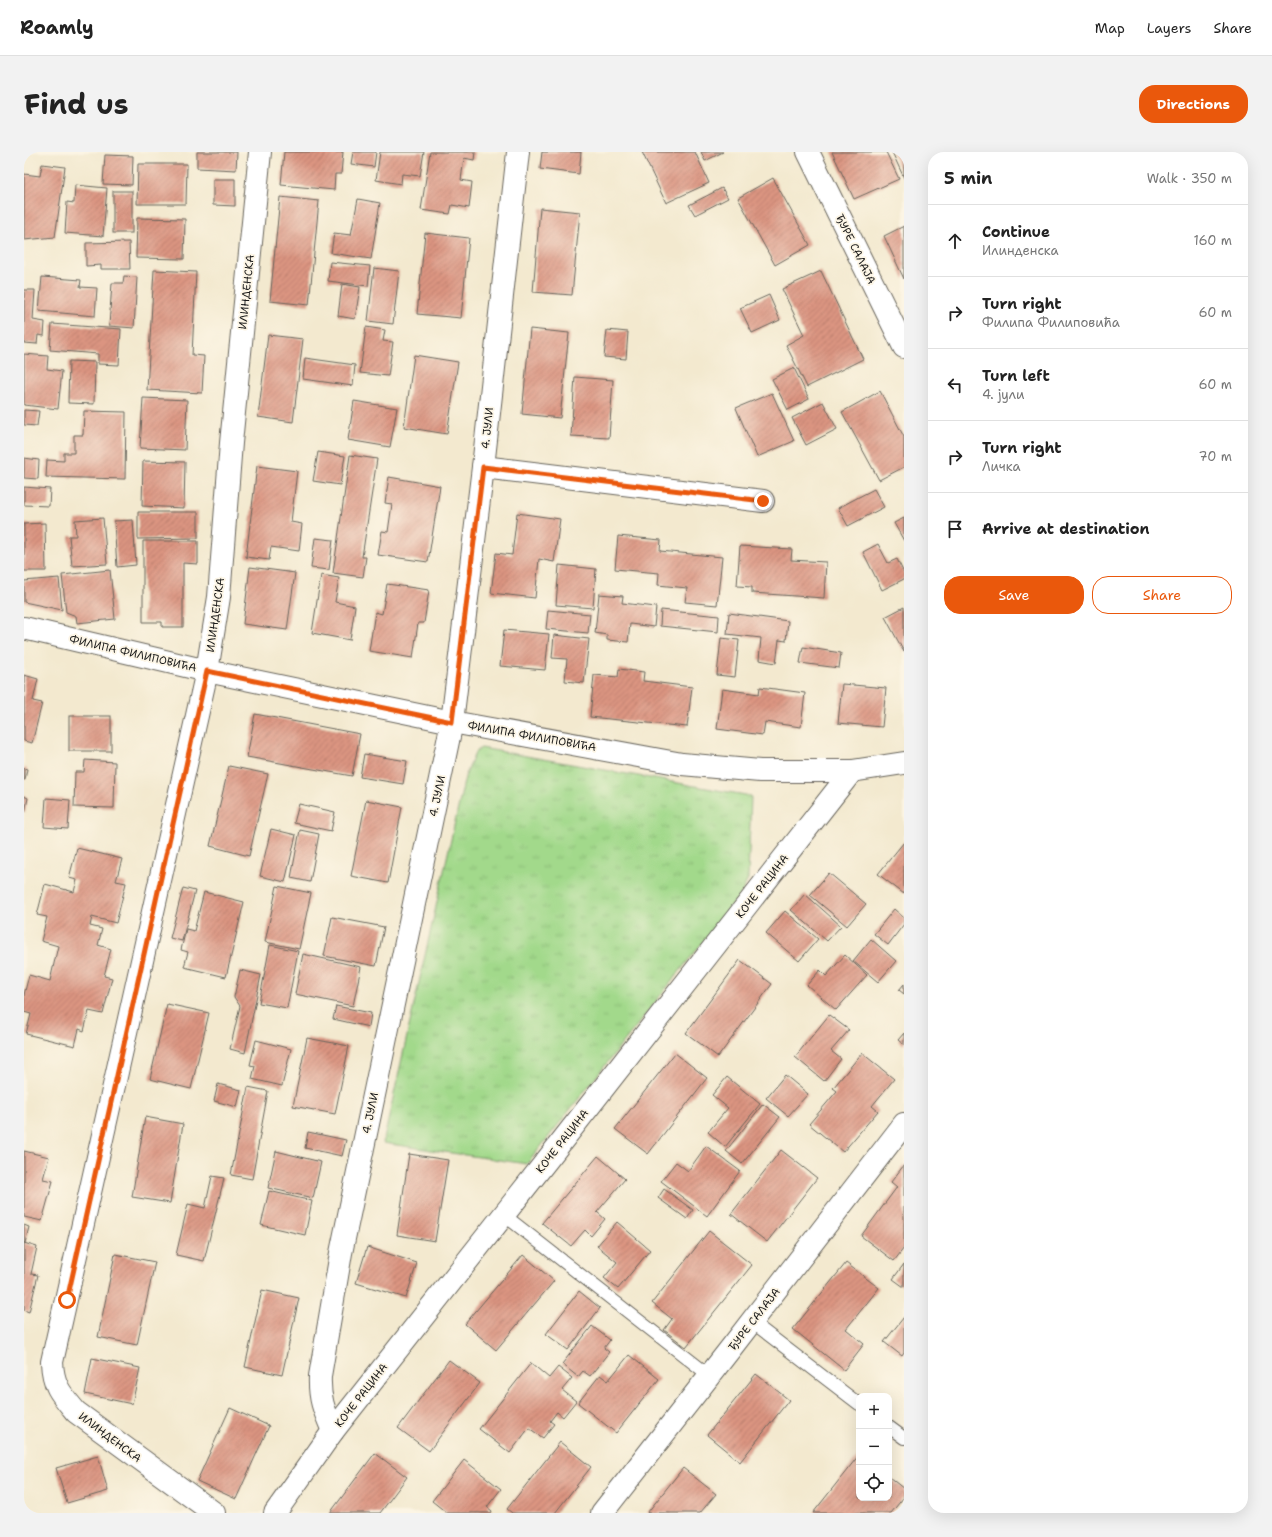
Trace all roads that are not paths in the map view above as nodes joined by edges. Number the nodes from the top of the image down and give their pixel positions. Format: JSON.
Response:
{"nodes":[{"id":1,"x":260,"y":152,"type":"edge"},
{"id":2,"x":518,"y":152,"type":"edge"},
{"id":3,"x":808,"y":152,"type":"edge"},
{"id":4,"x":904,"y":347,"type":"edge"},
{"id":5,"x":483,"y":467,"type":"junction"},
{"id":6,"x":763,"y":501,"type":"dead end"},
{"id":7,"x":24,"y":628,"type":"edge"},
{"id":8,"x":207,"y":671,"type":"junction"},
{"id":9,"x":452,"y":722,"type":"junction"},
{"id":10,"x":904,"y":763,"type":"edge"},
{"id":11,"x":852,"y":771,"type":"junction"},
{"id":12,"x":904,"y":1124,"type":"edge"},
{"id":13,"x":504,"y":1215,"type":"junction"},
{"id":14,"x":752,"y":1322,"type":"junction"},
{"id":15,"x":710,"y":1376,"type":"junction"},
{"id":16,"x":856,"y":1402,"type":"edge"},
{"id":17,"x":892,"y":1429,"type":"edge"},
{"id":18,"x":333,"y":1431,"type":"junction"},
{"id":19,"x":904,"y":1438,"type":"edge"},
{"id":20,"x":214,"y":1513,"type":"edge"},
{"id":21,"x":275,"y":1513,"type":"edge"},
{"id":22,"x":602,"y":1513,"type":"edge"}],
"edges":[{"from":1,"to":8,"type":"street","name":"ИЛИНДЕНСКА"},
{"from":2,"to":5,"type":"street","name":"4. ЈУЛИ"},
{"from":3,"to":4,"type":"street","name":"ЂУРЕ САЛАЈА"},
{"from":5,"to":6,"type":"street"},
{"from":5,"to":9,"type":"street","name":"4. ЈУЛИ"},
{"from":7,"to":8,"type":"street","name":"ФИЛИПА ФИЛИПОВИЋА"},
{"from":8,"to":9,"type":"street","name":"ФИЛИПА ФИЛИПОВИЋА"},
{"from":8,"to":20,"type":"street","name":"ИЛИНДЕНСКА"},
{"from":9,"to":11,"type":"street","name":"ФИЛИПА ФИЛИПОВИЋА"},
{"from":9,"to":18,"type":"street","name":"4. ЈУЛИ"},
{"from":10,"to":11,"type":"street","name":"ФИЛИПА ФИЛИПОВИЋА"},
{"from":11,"to":13,"type":"street","name":"КОЧЕ РАЦИНА"},
{"from":12,"to":14,"type":"street","name":"ЂУРЕ САЛАЈА"},
{"from":13,"to":15,"type":"lane"},
{"from":13,"to":18,"type":"street","name":"КОЧЕ РАЦИНА"},
{"from":14,"to":15,"type":"street","name":"ЂУРЕ САЛАЈА"},
{"from":14,"to":16,"type":"lane"},
{"from":15,"to":22,"type":"street","name":"ЂУРЕ САЛАЈА"},
{"from":17,"to":19,"type":"lane"},
{"from":18,"to":21,"type":"street","name":"КОЧЕ РАЦИНА"}]}
